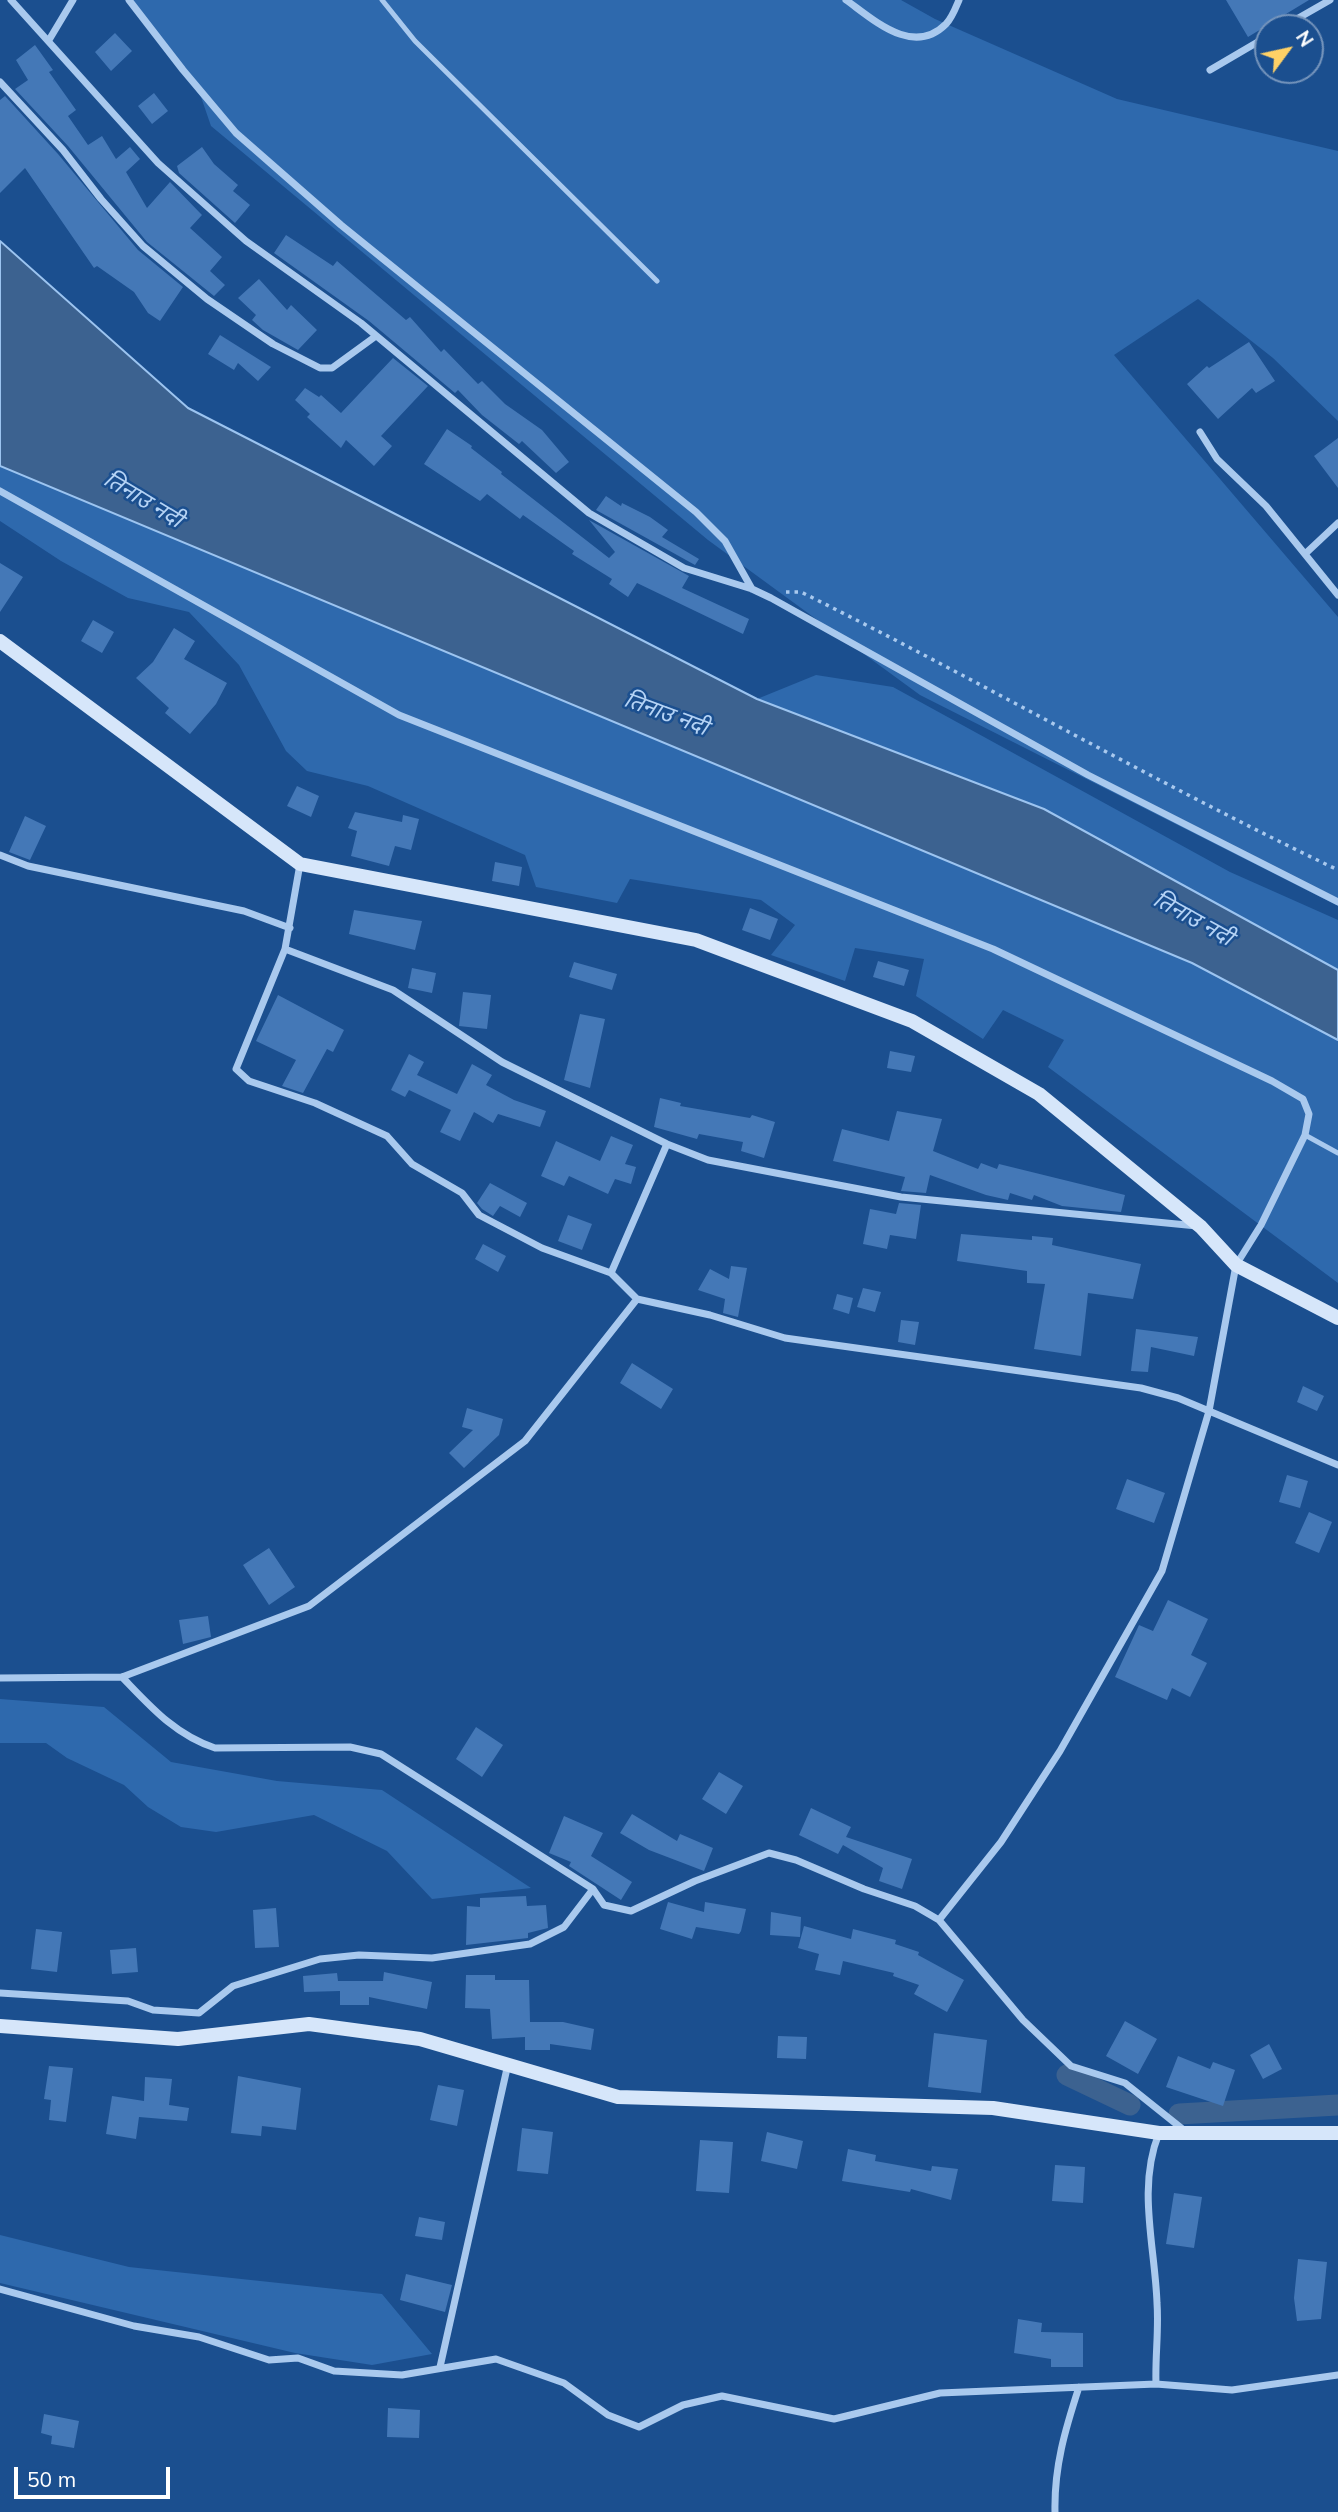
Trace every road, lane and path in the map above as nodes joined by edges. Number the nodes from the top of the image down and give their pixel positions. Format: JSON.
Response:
{"nodes":[{"id":1,"x":11,"y":0,"type":"edge"},
{"id":2,"x":73,"y":0,"type":"edge"},
{"id":3,"x":129,"y":0,"type":"edge"},
{"id":4,"x":382,"y":0,"type":"edge"},
{"id":5,"x":846,"y":0,"type":"edge"},
{"id":6,"x":959,"y":0,"type":"edge"},
{"id":7,"x":1329,"y":0,"type":"edge"},
{"id":8,"x":1305,"y":14,"type":"edge"},
{"id":9,"x":49,"y":40,"type":"junction"},
{"id":10,"x":1254,"y":44,"type":"edge"},
{"id":11,"x":1210,"y":70,"type":"dead end"},
{"id":12,"x":0,"y":82,"type":"edge"},
{"id":13,"x":656,"y":281,"type":"dead end"},
{"id":14,"x":376,"y":336,"type":"junction"},
{"id":15,"x":1200,"y":432,"type":"dead end"},
{"id":16,"x":0,"y":491,"type":"edge"},
{"id":17,"x":1338,"y":523,"type":"edge"},
{"id":18,"x":1305,"y":554,"type":"junction"},
{"id":19,"x":752,"y":589,"type":"junction"},
{"id":20,"x":1338,"y":595,"type":"edge"},
{"id":21,"x":771,"y":598,"type":"junction"},
{"id":22,"x":0,"y":641,"type":"edge"},
{"id":23,"x":0,"y":855,"type":"edge"},
{"id":24,"x":300,"y":864,"type":"junction"},
{"id":25,"x":1338,"y":870,"type":"edge"},
{"id":26,"x":1338,"y":902,"type":"edge"},
{"id":27,"x":290,"y":928,"type":"junction"},
{"id":28,"x":285,"y":949,"type":"junction"},
{"id":29,"x":1305,"y":1135,"type":"junction"},
{"id":30,"x":667,"y":1144,"type":"junction"},
{"id":31,"x":1338,"y":1153,"type":"edge"},
{"id":32,"x":1201,"y":1227,"type":"junction"},
{"id":33,"x":1236,"y":1265,"type":"junction"},
{"id":34,"x":611,"y":1273,"type":"junction"},
{"id":35,"x":637,"y":1299,"type":"junction"},
{"id":36,"x":1338,"y":1318,"type":"edge"},
{"id":37,"x":1209,"y":1411,"type":"junction"},
{"id":38,"x":1338,"y":1465,"type":"edge"},
{"id":39,"x":122,"y":1677,"type":"junction"},
{"id":40,"x":0,"y":1678,"type":"edge"},
{"id":41,"x":593,"y":1889,"type":"junction"},
{"id":42,"x":939,"y":1920,"type":"junction"},
{"id":43,"x":0,"y":1993,"type":"edge"},
{"id":44,"x":0,"y":2026,"type":"edge"},
{"id":45,"x":508,"y":2064,"type":"junction"},
{"id":46,"x":1159,"y":2133,"type":"junction"},
{"id":47,"x":1188,"y":2133,"type":"junction"},
{"id":48,"x":1338,"y":2133,"type":"edge"},
{"id":49,"x":0,"y":2289,"type":"edge"},
{"id":50,"x":440,"y":2367,"type":"junction"},
{"id":51,"x":1338,"y":2375,"type":"edge"},
{"id":52,"x":1156,"y":2384,"type":"junction"},
{"id":53,"x":1079,"y":2387,"type":"junction"},
{"id":54,"x":1055,"y":2512,"type":"edge"}],
"edges":[{"from":1,"to":9,"type":"street"},
{"from":2,"to":9,"type":"street"},
{"from":3,"to":19,"type":"street"},
{"from":4,"to":13,"type":"lane"},
{"from":5,"to":6,"type":"street"},
{"from":7,"to":8,"type":"street"},
{"from":9,"to":14,"type":"street"},
{"from":10,"to":11,"type":"street"},
{"from":12,"to":14,"type":"street"},
{"from":14,"to":19,"type":"street"},
{"from":15,"to":18,"type":"street"},
{"from":16,"to":29,"type":"street"},
{"from":17,"to":18,"type":"street"},
{"from":18,"to":20,"type":"street"},
{"from":19,"to":21,"type":"street"},
{"from":21,"to":25,"type":"path"},
{"from":21,"to":26,"type":"street"},
{"from":22,"to":24,"type":"street"},
{"from":23,"to":27,"type":"street"},
{"from":24,"to":27,"type":"street"},
{"from":24,"to":32,"type":"street"},
{"from":27,"to":28,"type":"street"},
{"from":28,"to":30,"type":"street"},
{"from":28,"to":34,"type":"street"},
{"from":29,"to":31,"type":"lane"},
{"from":29,"to":33,"type":"street"},
{"from":30,"to":32,"type":"street"},
{"from":30,"to":34,"type":"street"},
{"from":32,"to":33,"type":"street"},
{"from":33,"to":36,"type":"street"},
{"from":33,"to":37,"type":"street"},
{"from":34,"to":35,"type":"street"},
{"from":35,"to":37,"type":"street"},
{"from":35,"to":39,"type":"street"},
{"from":37,"to":38,"type":"street"},
{"from":37,"to":42,"type":"street"},
{"from":39,"to":40,"type":"street"},
{"from":39,"to":41,"type":"street"},
{"from":41,"to":42,"type":"street"},
{"from":41,"to":43,"type":"street"},
{"from":42,"to":47,"type":"street"},
{"from":44,"to":45,"type":"street"},
{"from":45,"to":46,"type":"street"},
{"from":45,"to":50,"type":"street"},
{"from":46,"to":47,"type":"street"},
{"from":46,"to":52,"type":"street"},
{"from":47,"to":48,"type":"street"},
{"from":49,"to":50,"type":"street"},
{"from":50,"to":53,"type":"street"},
{"from":51,"to":52,"type":"street"},
{"from":52,"to":53,"type":"street"},
{"from":53,"to":54,"type":"street"}]}
